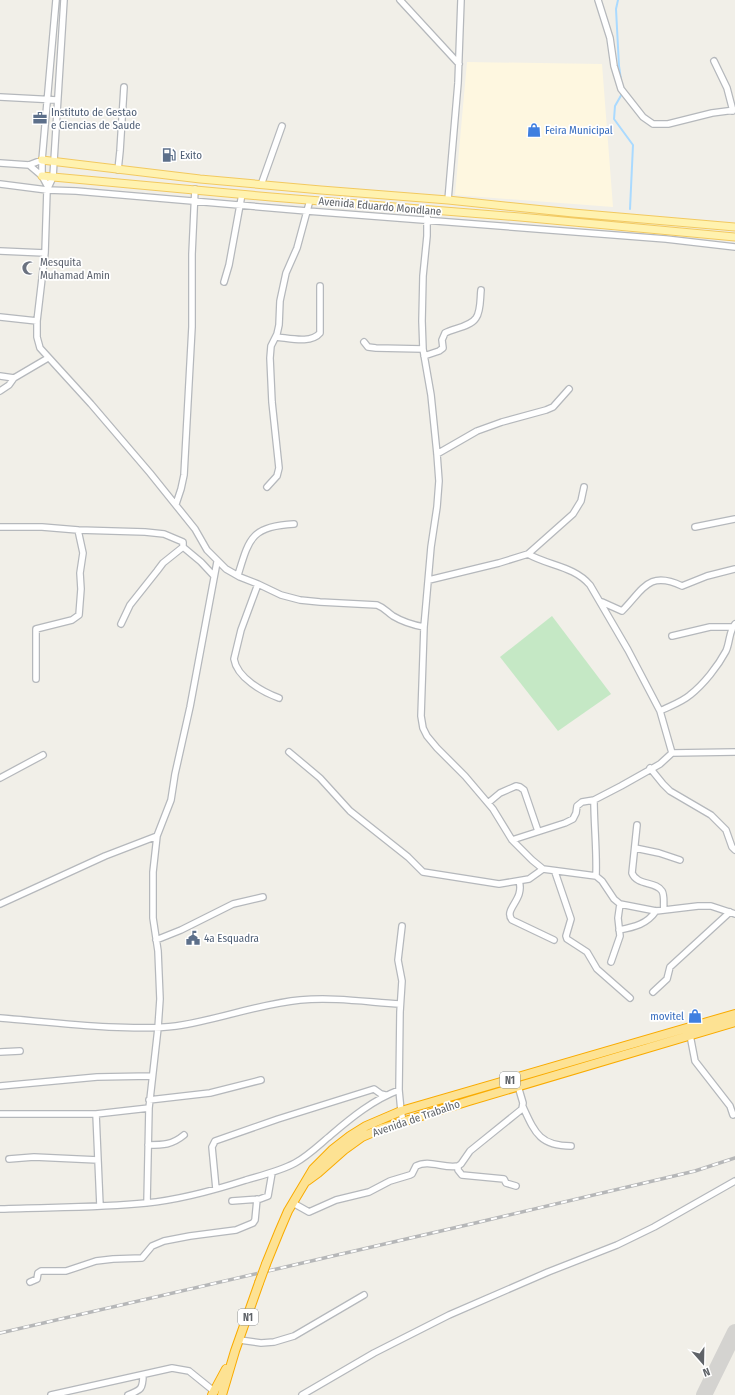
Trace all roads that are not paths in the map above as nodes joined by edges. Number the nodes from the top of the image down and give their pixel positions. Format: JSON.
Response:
{"nodes":[{"id":1,"x":55,"y":0,"type":"edge"},
{"id":2,"x":64,"y":0,"type":"edge"},
{"id":3,"x":400,"y":0,"type":"edge"},
{"id":4,"x":461,"y":0,"type":"edge"},
{"id":5,"x":598,"y":0,"type":"edge"},
{"id":6,"x":714,"y":61,"type":"dead end"},
{"id":7,"x":459,"y":64,"type":"junction"},
{"id":8,"x":124,"y":87,"type":"dead end"},
{"id":9,"x":0,"y":97,"type":"edge"},
{"id":10,"x":47,"y":100,"type":"junction"},
{"id":11,"x":57,"y":100,"type":"junction"},
{"id":12,"x":734,"y":110,"type":"edge"},
{"id":13,"x":282,"y":126,"type":"dead end"},
{"id":14,"x":42,"y":160,"type":"junction"},
{"id":15,"x":53,"y":162,"type":"junction"},
{"id":16,"x":0,"y":163,"type":"edge"},
{"id":17,"x":29,"y":165,"type":"junction"},
{"id":18,"x":118,"y":170,"type":"junction"},
{"id":19,"x":42,"y":176,"type":"junction"},
{"id":20,"x":52,"y":177,"type":"junction"},
{"id":21,"x":226,"y":182,"type":"junction"},
{"id":22,"x":0,"y":184,"type":"edge"},
{"id":23,"x":261,"y":185,"type":"junction"},
{"id":24,"x":48,"y":189,"type":"junction"},
{"id":25,"x":194,"y":189,"type":"junction"},
{"id":26,"x":224,"y":192,"type":"junction"},
{"id":27,"x":242,"y":194,"type":"junction"},
{"id":28,"x":310,"y":200,"type":"junction"},
{"id":29,"x":448,"y":200,"type":"junction"},
{"id":30,"x":194,"y":201,"type":"junction"},
{"id":31,"x":240,"y":205,"type":"junction"},
{"id":32,"x":427,"y":210,"type":"junction"},
{"id":33,"x":307,"y":211,"type":"junction"},
{"id":34,"x":448,"y":212,"type":"junction"},
{"id":35,"x":427,"y":221,"type":"junction"},
{"id":36,"x":735,"y":227,"type":"edge"},
{"id":37,"x":735,"y":237,"type":"edge"},
{"id":38,"x":735,"y":247,"type":"edge"},
{"id":39,"x":0,"y":251,"type":"edge"},
{"id":40,"x":45,"y":253,"type":"junction"},
{"id":41,"x":224,"y":282,"type":"dead end"},
{"id":42,"x":320,"y":286,"type":"dead end"},
{"id":43,"x":481,"y":290,"type":"dead end"},
{"id":44,"x":0,"y":316,"type":"edge"},
{"id":45,"x":37,"y":321,"type":"junction"},
{"id":46,"x":276,"y":338,"type":"junction"},
{"id":47,"x":364,"y":342,"type":"dead end"},
{"id":48,"x":423,"y":349,"type":"junction"},
{"id":49,"x":424,"y":356,"type":"junction"},
{"id":50,"x":48,"y":358,"type":"junction"},
{"id":51,"x":0,"y":376,"type":"edge"},
{"id":52,"x":14,"y":378,"type":"junction"},
{"id":53,"x":569,"y":389,"type":"dead end"},
{"id":54,"x":0,"y":391,"type":"edge"},
{"id":55,"x":438,"y":454,"type":"junction"},
{"id":56,"x":267,"y":487,"type":"dead end"},
{"id":57,"x":584,"y":487,"type":"dead end"},
{"id":58,"x":176,"y":504,"type":"junction"},
{"id":59,"x":735,"y":519,"type":"edge"},
{"id":60,"x":294,"y":524,"type":"dead end"},
{"id":61,"x":0,"y":527,"type":"edge"},
{"id":62,"x":695,"y":527,"type":"dead end"},
{"id":63,"x":78,"y":530,"type":"junction"},
{"id":64,"x":183,"y":547,"type":"junction"},
{"id":65,"x":528,"y":554,"type":"junction"},
{"id":66,"x":218,"y":562,"type":"junction"},
{"id":67,"x":735,"y":569,"type":"edge"},
{"id":68,"x":214,"y":576,"type":"junction"},
{"id":69,"x":238,"y":576,"type":"junction"},
{"id":70,"x":429,"y":580,"type":"junction"},
{"id":71,"x":258,"y":584,"type":"junction"},
{"id":72,"x":602,"y":602,"type":"junction"},
{"id":73,"x":121,"y":624,"type":"dead end"},
{"id":74,"x":734,"y":626,"type":"edge"},
{"id":75,"x":424,"y":627,"type":"junction"},
{"id":76,"x":672,"y":636,"type":"dead end"},
{"id":77,"x":36,"y":680,"type":"dead end"},
{"id":78,"x":279,"y":698,"type":"dead end"},
{"id":79,"x":660,"y":711,"type":"junction"},
{"id":80,"x":289,"y":752,"type":"dead end"},
{"id":81,"x":735,"y":752,"type":"edge"},
{"id":82,"x":672,"y":753,"type":"junction"},
{"id":83,"x":43,"y":755,"type":"dead end"},
{"id":84,"x":650,"y":768,"type":"junction"},
{"id":85,"x":0,"y":778,"type":"edge"},
{"id":86,"x":594,"y":800,"type":"junction"},
{"id":87,"x":488,"y":803,"type":"junction"},
{"id":88,"x":637,"y":825,"type":"dead end"},
{"id":89,"x":538,"y":831,"type":"junction"},
{"id":90,"x":157,"y":836,"type":"junction"},
{"id":91,"x":512,"y":840,"type":"junction"},
{"id":92,"x":635,"y":848,"type":"junction"},
{"id":93,"x":735,"y":850,"type":"edge"},
{"id":94,"x":680,"y":860,"type":"dead end"},
{"id":95,"x":543,"y":869,"type":"junction"},
{"id":96,"x":555,"y":872,"type":"junction"},
{"id":97,"x":596,"y":876,"type":"junction"},
{"id":98,"x":519,"y":882,"type":"junction"},
{"id":99,"x":263,"y":897,"type":"dead end"},
{"id":100,"x":0,"y":904,"type":"edge"},
{"id":101,"x":620,"y":904,"type":"junction"},
{"id":102,"x":664,"y":910,"type":"junction"},
{"id":103,"x":656,"y":911,"type":"junction"},
{"id":104,"x":732,"y":913,"type":"edge"},
{"id":105,"x":402,"y":926,"type":"dead end"},
{"id":106,"x":620,"y":930,"type":"junction"},
{"id":107,"x":156,"y":940,"type":"junction"},
{"id":108,"x":554,"y":940,"type":"dead end"},
{"id":109,"x":611,"y":962,"type":"dead end"},
{"id":110,"x":653,"y":992,"type":"dead end"},
{"id":111,"x":630,"y":998,"type":"dead end"},
{"id":112,"x":400,"y":1004,"type":"junction"},
{"id":113,"x":735,"y":1014,"type":"edge"},
{"id":114,"x":0,"y":1018,"type":"edge"},
{"id":115,"x":725,"y":1021,"type":"junction"},
{"id":116,"x":735,"y":1022,"type":"edge"},
{"id":117,"x":158,"y":1028,"type":"junction"},
{"id":118,"x":690,"y":1035,"type":"junction"},
{"id":119,"x":635,"y":1047,"type":"junction"},
{"id":120,"x":20,"y":1051,"type":"dead end"},
{"id":121,"x":0,"y":1052,"type":"edge"},
{"id":122,"x":562,"y":1069,"type":"junction"},
{"id":123,"x":152,"y":1076,"type":"junction"},
{"id":124,"x":261,"y":1080,"type":"dead end"},
{"id":125,"x":0,"y":1086,"type":"edge"},
{"id":126,"x":518,"y":1086,"type":"junction"},
{"id":127,"x":399,"y":1090,"type":"junction"},
{"id":128,"x":467,"y":1092,"type":"junction"},
{"id":129,"x":386,"y":1095,"type":"junction"},
{"id":130,"x":149,"y":1100,"type":"junction"},
{"id":131,"x":470,"y":1101,"type":"junction"},
{"id":132,"x":523,"y":1107,"type":"junction"},
{"id":133,"x":148,"y":1108,"type":"junction"},
{"id":134,"x":400,"y":1111,"type":"junction"},
{"id":135,"x":0,"y":1114,"type":"edge"},
{"id":136,"x":96,"y":1114,"type":"junction"},
{"id":137,"x":733,"y":1115,"type":"dead end"},
{"id":138,"x":403,"y":1121,"type":"junction"},
{"id":139,"x":184,"y":1135,"type":"dead end"},
{"id":140,"x":148,"y":1145,"type":"junction"},
{"id":141,"x":571,"y":1146,"type":"dead end"},
{"id":142,"x":9,"y":1159,"type":"dead end"},
{"id":143,"x":98,"y":1160,"type":"junction"},
{"id":144,"x":458,"y":1166,"type":"junction"},
{"id":145,"x":272,"y":1172,"type":"junction"},
{"id":146,"x":306,"y":1181,"type":"junction"},
{"id":147,"x":735,"y":1181,"type":"edge"},
{"id":148,"x":516,"y":1186,"type":"dead end"},
{"id":149,"x":216,"y":1189,"type":"junction"},
{"id":150,"x":257,"y":1199,"type":"junction"},
{"id":151,"x":232,"y":1201,"type":"dead end"},
{"id":152,"x":147,"y":1203,"type":"junction"},
{"id":153,"x":293,"y":1203,"type":"junction"},
{"id":154,"x":100,"y":1206,"type":"junction"},
{"id":155,"x":0,"y":1209,"type":"edge"},
{"id":156,"x":30,"y":1282,"type":"dead end"},
{"id":157,"x":364,"y":1295,"type":"dead end"},
{"id":158,"x":240,"y":1340,"type":"junction"},
{"id":159,"x":143,"y":1374,"type":"junction"},
{"id":160,"x":65,"y":1393,"type":"edge"},
{"id":161,"x":216,"y":1394,"type":"edge"},
{"id":162,"x":51,"y":1395,"type":"edge"},
{"id":163,"x":128,"y":1395,"type":"edge"},
{"id":164,"x":302,"y":1395,"type":"edge"}],
"edges":[{"from":1,"to":10,"type":"street"},
{"from":2,"to":11,"type":"street"},
{"from":3,"to":7,"type":"street"},
{"from":4,"to":7,"type":"street"},
{"from":5,"to":12,"type":"street"},
{"from":6,"to":12,"type":"street"},
{"from":7,"to":29,"type":"street"},
{"from":8,"to":18,"type":"street"},
{"from":9,"to":10,"type":"street"},
{"from":10,"to":11,"type":"street"},
{"from":10,"to":14,"type":"street"},
{"from":11,"to":15,"type":"street"},
{"from":13,"to":23,"type":"street"},
{"from":14,"to":15,"type":"main road","name":"Avenida Eduardo Mondlane"},
{"from":14,"to":17,"type":"street"},
{"from":14,"to":19,"type":"street"},
{"from":15,"to":18,"type":"main road","name":"Avenida Eduardo Mondlane"},
{"from":15,"to":20,"type":"street"},
{"from":16,"to":17,"type":"street"},
{"from":17,"to":19,"type":"street"},
{"from":18,"to":21,"type":"main road","name":"Avenida Eduardo Mondlane"},
{"from":19,"to":20,"type":"main road","name":"Avenida Eduardo Mondlane"},
{"from":19,"to":24,"type":"street"},
{"from":20,"to":24,"type":"street"},
{"from":20,"to":25,"type":"main road","name":"Avenida Eduardo Mondlane"},
{"from":21,"to":23,"type":"main road","name":"Avenida Eduardo Mondlane"},
{"from":21,"to":26,"type":"main road"},
{"from":22,"to":24,"type":"street"},
{"from":23,"to":29,"type":"main road","name":"Avenida Eduardo Mondlane"},
{"from":24,"to":30,"type":"street"},
{"from":24,"to":40,"type":"street"},
{"from":25,"to":26,"type":"main road","name":"Avenida Eduardo Mondlane"},
{"from":25,"to":30,"type":"street"},
{"from":26,"to":27,"type":"main road","name":"Avenida Eduardo Mondlane"},
{"from":27,"to":28,"type":"main road","name":"Avenida Eduardo Mondlane"},
{"from":27,"to":31,"type":"street"},
{"from":28,"to":32,"type":"main road","name":"Avenida Eduardo Mondlane"},
{"from":28,"to":33,"type":"street"},
{"from":29,"to":34,"type":"main road"},
{"from":29,"to":36,"type":"main road","name":"Avenida Eduardo Mondlane"},
{"from":30,"to":31,"type":"street"},
{"from":30,"to":58,"type":"street"},
{"from":31,"to":33,"type":"street"},
{"from":31,"to":41,"type":"street"},
{"from":32,"to":34,"type":"main road","name":"Avenida Eduardo Mondlane"},
{"from":32,"to":35,"type":"street"},
{"from":33,"to":35,"type":"street"},
{"from":33,"to":46,"type":"street"},
{"from":34,"to":37,"type":"main road","name":"Avenida Eduardo Mondlane"},
{"from":35,"to":38,"type":"street"},
{"from":35,"to":48,"type":"street"},
{"from":39,"to":40,"type":"street"},
{"from":40,"to":45,"type":"street"},
{"from":42,"to":46,"type":"street"},
{"from":43,"to":49,"type":"street"},
{"from":44,"to":45,"type":"street"},
{"from":45,"to":50,"type":"street"},
{"from":46,"to":56,"type":"street"},
{"from":47,"to":48,"type":"street"},
{"from":48,"to":49,"type":"street"},
{"from":49,"to":55,"type":"street"},
{"from":50,"to":52,"type":"street"},
{"from":50,"to":58,"type":"street"},
{"from":51,"to":52,"type":"street"},
{"from":52,"to":54,"type":"street"},
{"from":53,"to":55,"type":"street"},
{"from":55,"to":70,"type":"street"},
{"from":57,"to":65,"type":"street"},
{"from":58,"to":66,"type":"street"},
{"from":59,"to":62,"type":"street"},
{"from":60,"to":69,"type":"street"},
{"from":61,"to":63,"type":"street"},
{"from":63,"to":64,"type":"street"},
{"from":63,"to":77,"type":"street"},
{"from":64,"to":68,"type":"street"},
{"from":64,"to":73,"type":"street"},
{"from":65,"to":70,"type":"street"},
{"from":65,"to":72,"type":"street"},
{"from":66,"to":68,"type":"street"},
{"from":66,"to":69,"type":"street"},
{"from":67,"to":72,"type":"street"},
{"from":68,"to":90,"type":"street"},
{"from":69,"to":71,"type":"street"},
{"from":70,"to":75,"type":"street"},
{"from":71,"to":75,"type":"street"},
{"from":71,"to":78,"type":"street"},
{"from":72,"to":79,"type":"street"},
{"from":74,"to":76,"type":"street"},
{"from":74,"to":79,"type":"street"},
{"from":75,"to":87,"type":"street"},
{"from":79,"to":82,"type":"street"},
{"from":80,"to":98,"type":"street"},
{"from":81,"to":82,"type":"street"},
{"from":82,"to":84,"type":"street"},
{"from":83,"to":85,"type":"street"},
{"from":84,"to":86,"type":"street"},
{"from":84,"to":93,"type":"street"},
{"from":86,"to":89,"type":"street"},
{"from":86,"to":97,"type":"street"},
{"from":87,"to":89,"type":"street"},
{"from":87,"to":91,"type":"street"},
{"from":88,"to":92,"type":"street"},
{"from":89,"to":91,"type":"street"},
{"from":90,"to":100,"type":"street"},
{"from":90,"to":107,"type":"street"},
{"from":91,"to":95,"type":"street"},
{"from":92,"to":94,"type":"street"},
{"from":92,"to":102,"type":"street"},
{"from":95,"to":96,"type":"street"},
{"from":95,"to":98,"type":"street"},
{"from":96,"to":97,"type":"street"},
{"from":96,"to":111,"type":"street"},
{"from":97,"to":101,"type":"street"},
{"from":98,"to":108,"type":"street"},
{"from":99,"to":107,"type":"street"},
{"from":101,"to":103,"type":"street"},
{"from":101,"to":106,"type":"street"},
{"from":102,"to":103,"type":"street"},
{"from":102,"to":104,"type":"street"},
{"from":103,"to":106,"type":"street"},
{"from":104,"to":110,"type":"street"},
{"from":105,"to":112,"type":"street"},
{"from":106,"to":109,"type":"street"},
{"from":107,"to":117,"type":"street"},
{"from":112,"to":117,"type":"street"},
{"from":112,"to":127,"type":"street"},
{"from":113,"to":115,"type":"highway","name":"Avenida de Trabalho","number":"N1"},
{"from":114,"to":117,"type":"street"},
{"from":115,"to":116,"type":"highway","name":"Avenida de Trabalho","number":"N1"},
{"from":115,"to":118,"type":"highway","name":"Avenida de Trabalho","number":"N1"},
{"from":115,"to":119,"type":"highway","name":"Avenida de Trabalho","number":"N1"},
{"from":117,"to":123,"type":"street"},
{"from":118,"to":119,"type":"highway","name":"Avenida de Trabalho","number":"N1"},
{"from":118,"to":137,"type":"street"},
{"from":119,"to":122,"type":"highway","name":"Avenida de Trabalho","number":"N1"},
{"from":120,"to":121,"type":"street"},
{"from":122,"to":126,"type":"highway","name":"Avenida de Trabalho","number":"N1"},
{"from":122,"to":128,"type":"highway","name":"Avenida de Trabalho","number":"N1"},
{"from":123,"to":125,"type":"street"},
{"from":123,"to":130,"type":"street"},
{"from":124,"to":130,"type":"street"},
{"from":126,"to":131,"type":"highway","name":"Avenida de Trabalho","number":"N1"},
{"from":126,"to":132,"type":"street"},
{"from":127,"to":129,"type":"street"},
{"from":127,"to":134,"type":"street"},
{"from":128,"to":131,"type":"highway"},
{"from":128,"to":134,"type":"highway","name":"Avenida de Trabalho","number":"N1"},
{"from":129,"to":145,"type":"street"},
{"from":129,"to":149,"type":"street"},
{"from":130,"to":133,"type":"street"},
{"from":131,"to":138,"type":"highway","name":"Avenida de Trabalho","number":"N1"},
{"from":132,"to":141,"type":"street"},
{"from":132,"to":144,"type":"street"},
{"from":133,"to":136,"type":"street"},
{"from":133,"to":140,"type":"street"},
{"from":134,"to":138,"type":"street"},
{"from":134,"to":146,"type":"highway","name":"Avenida de Trabalho","number":"N1"},
{"from":135,"to":136,"type":"street"},
{"from":136,"to":143,"type":"street"},
{"from":138,"to":146,"type":"highway","name":"Avenida de Trabalho","number":"N1"},
{"from":139,"to":140,"type":"street"},
{"from":140,"to":152,"type":"street"},
{"from":142,"to":143,"type":"street"},
{"from":143,"to":154,"type":"street"},
{"from":144,"to":148,"type":"street"},
{"from":144,"to":153,"type":"street"},
{"from":145,"to":149,"type":"street"},
{"from":145,"to":150,"type":"street"},
{"from":146,"to":153,"type":"highway","number":"N1"},
{"from":147,"to":164,"type":"street"},
{"from":149,"to":152,"type":"street"},
{"from":150,"to":151,"type":"street"},
{"from":150,"to":156,"type":"street"},
{"from":152,"to":154,"type":"street"},
{"from":153,"to":158,"type":"highway","number":"N1","bridge":true},
{"from":154,"to":155,"type":"street"},
{"from":157,"to":158,"type":"street"},
{"from":158,"to":161,"type":"highway","number":"N1"},
{"from":159,"to":160,"type":"street"},
{"from":159,"to":161,"type":"street"},
{"from":159,"to":163,"type":"street"},
{"from":160,"to":162,"type":"street"}]}
